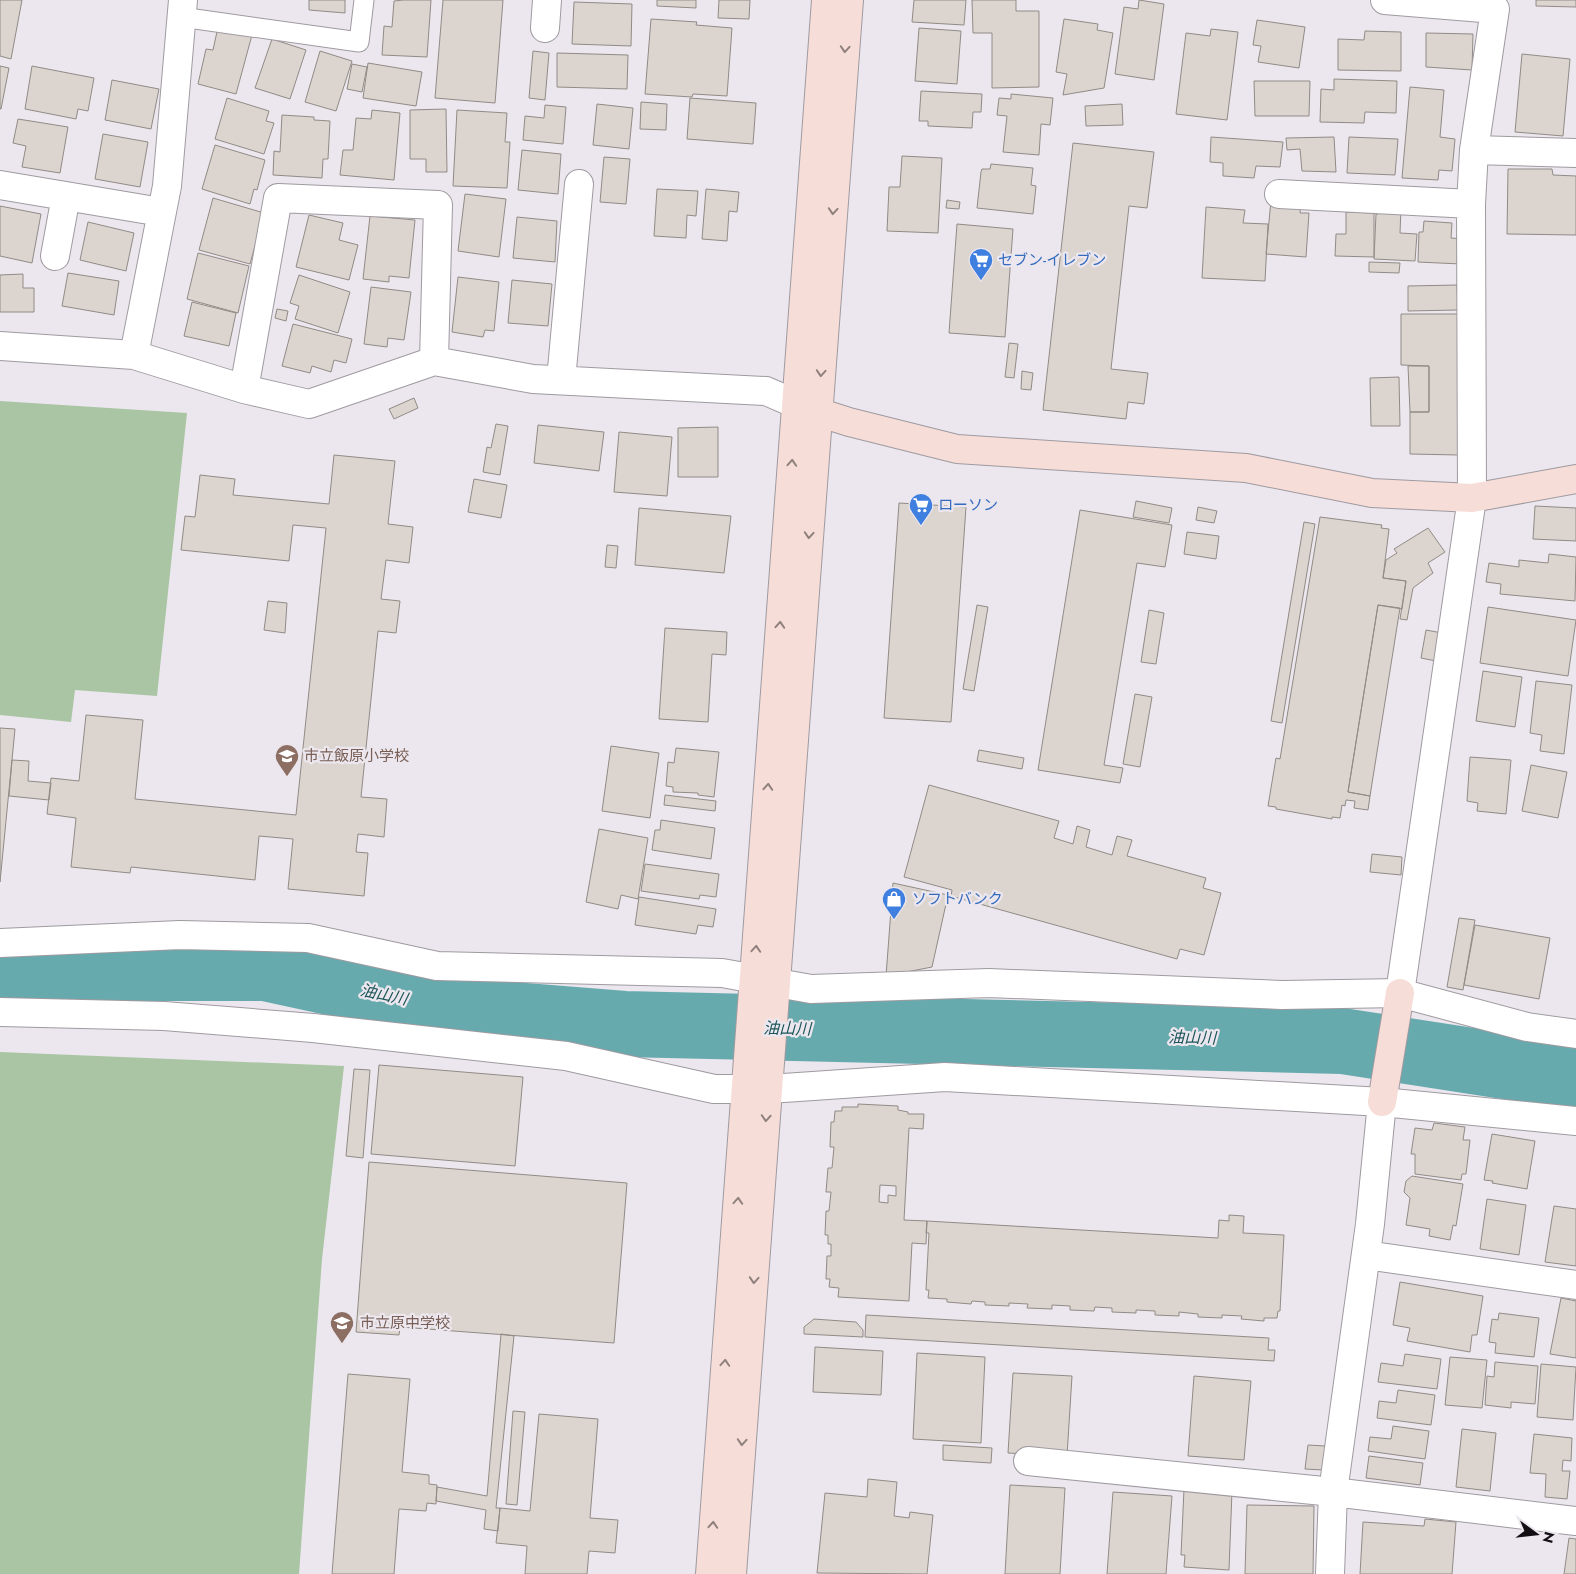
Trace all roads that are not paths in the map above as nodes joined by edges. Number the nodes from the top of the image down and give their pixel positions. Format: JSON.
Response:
{"nodes":[{"id":1,"x":364,"y":0,"type":"edge"},
{"id":2,"x":547,"y":0,"type":"edge"},
{"id":3,"x":826,"y":0,"type":"edge"},
{"id":4,"x":849,"y":0,"type":"edge"},
{"id":5,"x":1385,"y":0,"type":"edge"},
{"id":6,"x":1496,"y":5,"type":"edge"},
{"id":7,"x":182,"y":9,"type":"edge"},
{"id":8,"x":545,"y":28,"type":"dead end"},
{"id":9,"x":1474,"y":150,"type":"junction"},
{"id":10,"x":1576,"y":153,"type":"edge"},
{"id":11,"x":579,"y":184,"type":"dead end"},
{"id":12,"x":0,"y":185,"type":"edge"},
{"id":13,"x":1279,"y":194,"type":"dead end"},
{"id":14,"x":66,"y":196,"type":"junction"},
{"id":15,"x":1471,"y":204,"type":"junction"},
{"id":16,"x":161,"y":212,"type":"junction"},
{"id":17,"x":56,"y":256,"type":"dead end"},
{"id":18,"x":0,"y":346,"type":"edge"},
{"id":19,"x":134,"y":355,"type":"junction"},
{"id":20,"x":434,"y":361,"type":"junction"},
{"id":21,"x":562,"y":380,"type":"junction"},
{"id":22,"x":244,"y":389,"type":"junction"},
{"id":23,"x":807,"y":409,"type":"junction"},
{"id":24,"x":1576,"y":479,"type":"edge"},
{"id":25,"x":1472,"y":498,"type":"junction"},
{"id":26,"x":0,"y":943,"type":"edge"},
{"id":27,"x":765,"y":990,"type":"junction"},
{"id":28,"x":1400,"y":993,"type":"junction"},
{"id":29,"x":0,"y":1012,"type":"edge"},
{"id":30,"x":1576,"y":1034,"type":"edge"},
{"id":31,"x":758,"y":1079,"type":"junction"},
{"id":32,"x":1382,"y":1102,"type":"junction"},
{"id":33,"x":1576,"y":1121,"type":"edge"},
{"id":34,"x":1366,"y":1255,"type":"junction"},
{"id":35,"x":1576,"y":1285,"type":"edge"},
{"id":36,"x":1028,"y":1461,"type":"dead end"},
{"id":37,"x":1333,"y":1492,"type":"junction"},
{"id":38,"x":1576,"y":1521,"type":"edge"},
{"id":39,"x":710,"y":1574,"type":"edge"},
{"id":40,"x":732,"y":1574,"type":"edge"},
{"id":41,"x":1330,"y":1574,"type":"edge"}],
"edges":[{"from":1,"to":7,"type":"lane"},
{"from":2,"to":8,"type":"street"},
{"from":3,"to":23,"type":"street"},
{"from":4,"to":23,"type":"street","one_way":true},
{"from":5,"to":6,"type":"street"},
{"from":6,"to":9,"type":"street"},
{"from":7,"to":16,"type":"street"},
{"from":9,"to":10,"type":"street"},
{"from":9,"to":15,"type":"street"},
{"from":11,"to":21,"type":"street"},
{"from":12,"to":14,"type":"street"},
{"from":13,"to":15,"type":"street"},
{"from":14,"to":16,"type":"street"},
{"from":14,"to":17,"type":"street"},
{"from":15,"to":25,"type":"street"},
{"from":16,"to":19,"type":"street"},
{"from":18,"to":19,"type":"street"},
{"from":19,"to":22,"type":"street"},
{"from":20,"to":21,"type":"street"},
{"from":20,"to":22,"type":"street"},
{"from":20,"to":22,"type":"street"},
{"from":21,"to":23,"type":"street"},
{"from":23,"to":25,"type":"street"},
{"from":23,"to":27,"type":"street"},
{"from":24,"to":25,"type":"street"},
{"from":25,"to":28,"type":"street"},
{"from":26,"to":27,"type":"street"},
{"from":27,"to":28,"type":"street"},
{"from":27,"to":31,"type":"street"},
{"from":28,"to":30,"type":"street"},
{"from":28,"to":32,"type":"street"},
{"from":29,"to":31,"type":"street"},
{"from":31,"to":32,"type":"street"},
{"from":39,"to":31,"type":"street","one_way":true},
{"from":31,"to":40,"type":"street","one_way":true},
{"from":32,"to":33,"type":"street"},
{"from":32,"to":34,"type":"street"},
{"from":34,"to":35,"type":"street"},
{"from":34,"to":37,"type":"street"},
{"from":36,"to":37,"type":"street"},
{"from":37,"to":38,"type":"street"},
{"from":37,"to":41,"type":"street"}]}
